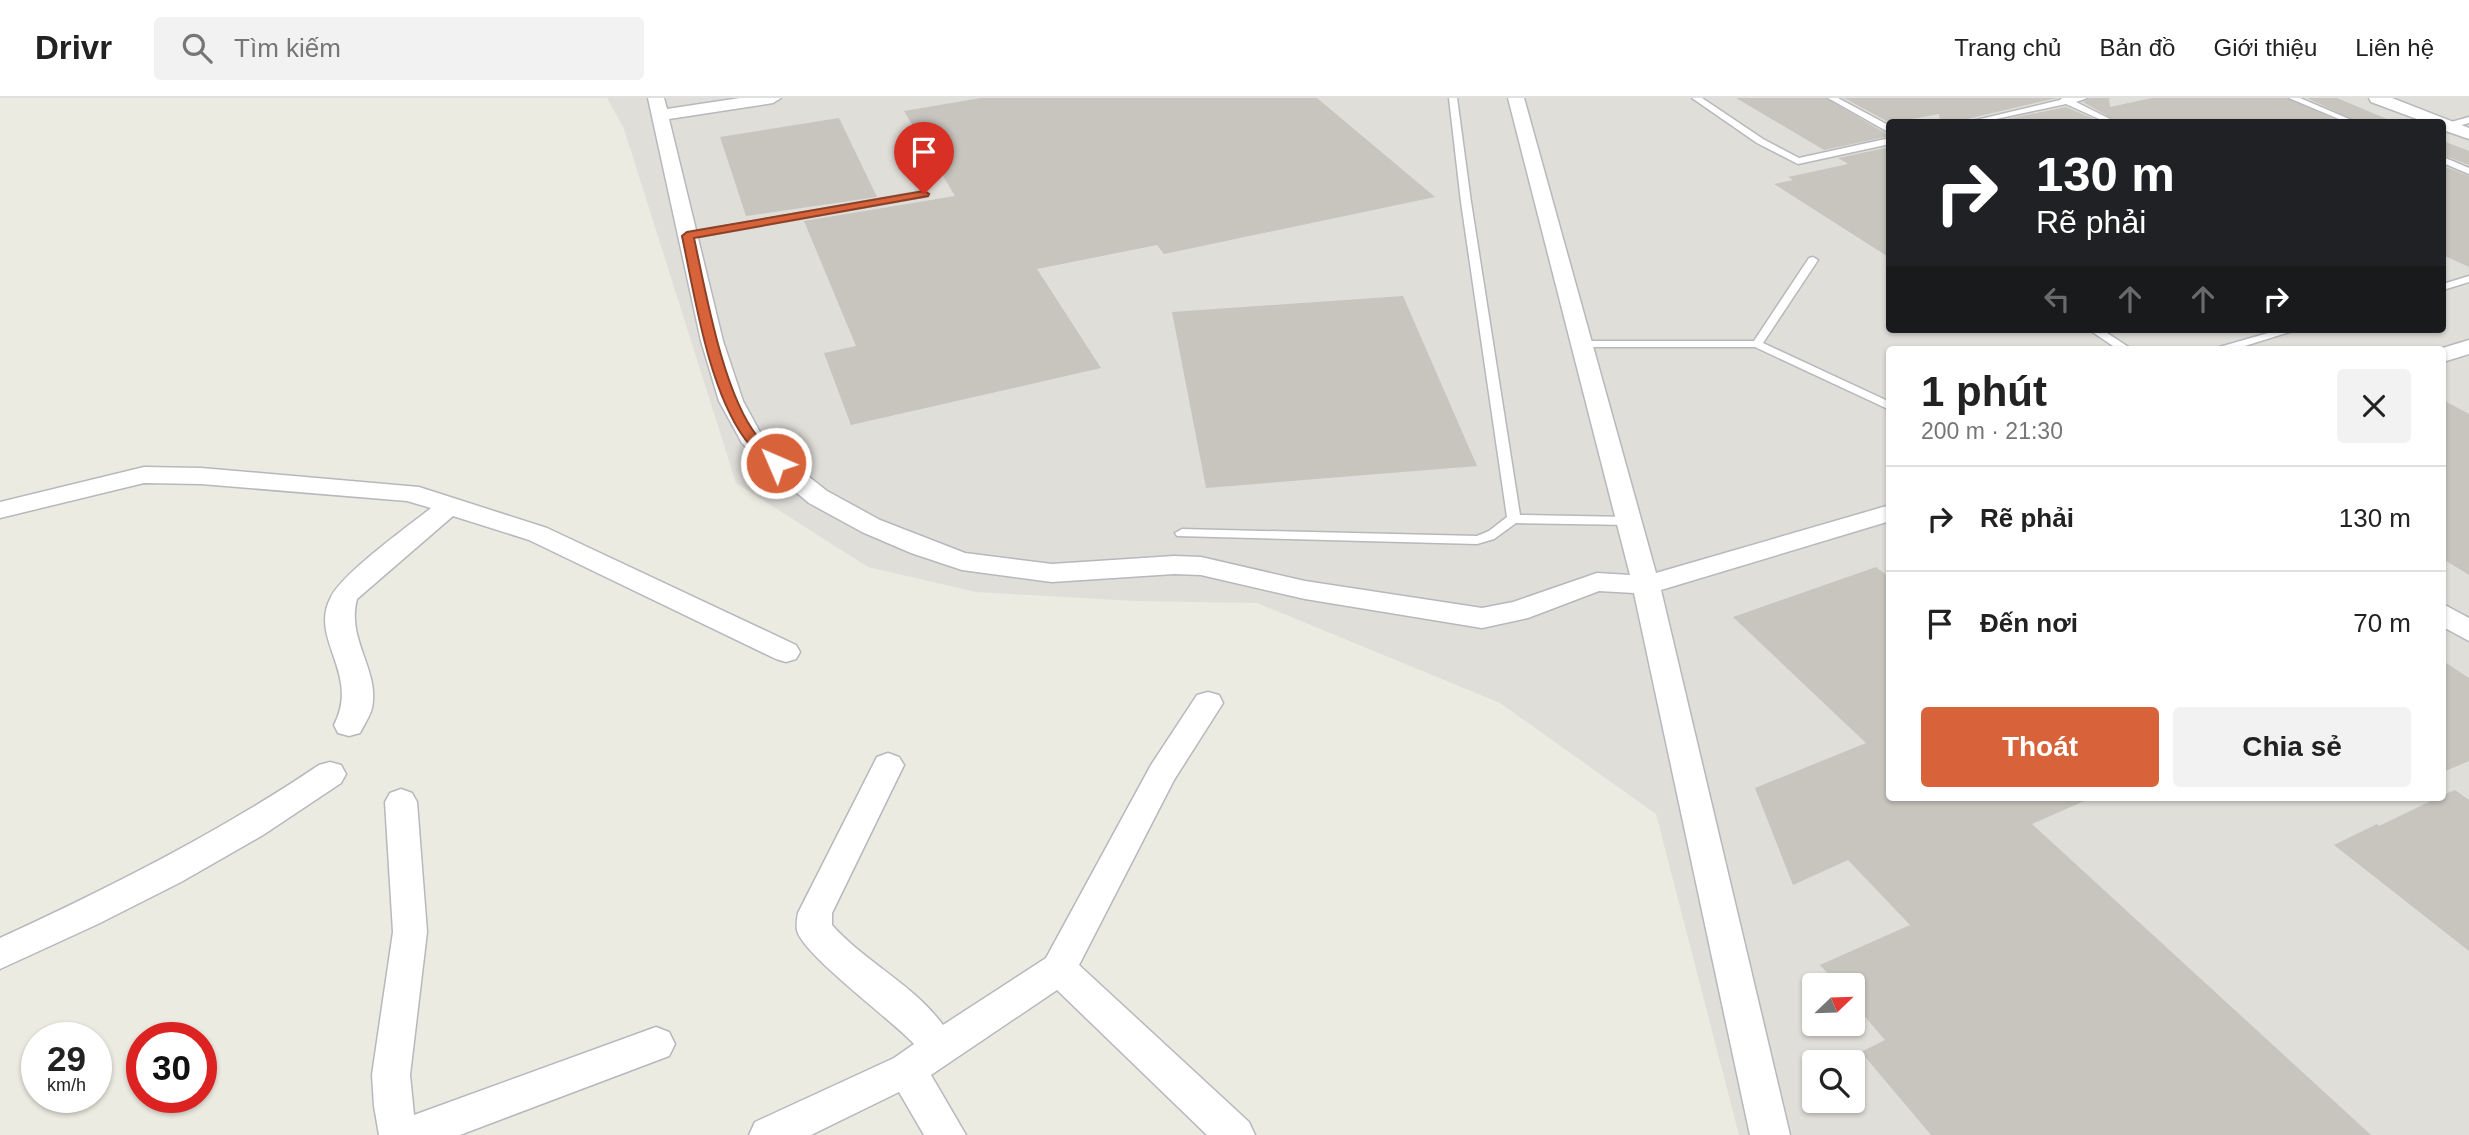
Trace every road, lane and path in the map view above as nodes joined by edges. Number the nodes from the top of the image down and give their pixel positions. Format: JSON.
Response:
{"nodes":[{"id":1,"x":773,"y":98,"type":"edge"},
{"id":2,"x":1453,"y":98,"type":"edge"},
{"id":3,"x":1516,"y":98,"type":"edge"},
{"id":4,"x":1696,"y":98,"type":"edge"},
{"id":5,"x":1832,"y":98,"type":"edge"},
{"id":6,"x":2083,"y":98,"type":"edge"},
{"id":7,"x":2293,"y":98,"type":"edge"},
{"id":8,"x":2376,"y":98,"type":"edge"},
{"id":9,"x":2063,"y":100,"type":"edge"},
{"id":10,"x":658,"y":107,"type":"edge"},
{"id":11,"x":1984,"y":119,"type":"edge"},
{"id":12,"x":2105,"y":119,"type":"edge"},
{"id":13,"x":2345,"y":119,"type":"edge"},
{"id":14,"x":2430,"y":119,"type":"edge"},
{"id":15,"x":2469,"y":120,"type":"edge"},
{"id":16,"x":2446,"y":124,"type":"edge"},
{"id":17,"x":2446,"y":125,"type":"edge"},
{"id":18,"x":1886,"y":128,"type":"edge"},
{"id":19,"x":2469,"y":134,"type":"edge"},
{"id":20,"x":1886,"y":142,"type":"edge"},
{"id":21,"x":2446,"y":161,"type":"edge"},
{"id":22,"x":2469,"y":171,"type":"edge"},
{"id":23,"x":924,"y":194,"type":"dead end"},
{"id":24,"x":687,"y":236,"type":"junction"},
{"id":25,"x":1813,"y":260,"type":"dead end"},
{"id":26,"x":2446,"y":278,"type":"edge"},
{"id":27,"x":2469,"y":279,"type":"edge"},
{"id":28,"x":2457,"y":283,"type":"junction"},
{"id":29,"x":2446,"y":286,"type":"edge"},
{"id":30,"x":2099,"y":333,"type":"edge"},
{"id":31,"x":2280,"y":333,"type":"edge"},
{"id":32,"x":1582,"y":344,"type":"junction"},
{"id":33,"x":1757,"y":344,"type":"junction"},
{"id":34,"x":2121,"y":346,"type":"edge"},
{"id":35,"x":2234,"y":346,"type":"edge"},
{"id":36,"x":2469,"y":347,"type":"edge"},
{"id":37,"x":2446,"y":354,"type":"edge"},
{"id":38,"x":1886,"y":404,"type":"edge"},
{"id":39,"x":449,"y":506,"type":"junction"},
{"id":40,"x":0,"y":510,"type":"edge"},
{"id":41,"x":1886,"y":514,"type":"edge"},
{"id":42,"x":1514,"y":519,"type":"junction"},
{"id":43,"x":1629,"y":521,"type":"junction"},
{"id":44,"x":1182,"y":533,"type":"dead end"},
{"id":45,"x":1646,"y":585,"type":"junction"},
{"id":46,"x":2446,"y":616,"type":"edge"},
{"id":47,"x":2469,"y":631,"type":"edge"},
{"id":48,"x":786,"y":652,"type":"dead end"},
{"id":49,"x":1208,"y":703,"type":"dead end"},
{"id":50,"x":349,"y":724,"type":"dead end"},
{"id":51,"x":888,"y":765,"type":"dead end"},
{"id":52,"x":330,"y":774,"type":"dead end"},
{"id":53,"x":401,"y":802,"type":"dead end"},
{"id":54,"x":0,"y":954,"type":"edge"},
{"id":55,"x":1059,"y":969,"type":"junction"},
{"id":56,"x":656,"y":1044,"type":"dead end"},
{"id":57,"x":939,"y":1050,"type":"junction"},
{"id":58,"x":907,"y":1070,"type":"junction"},
{"id":59,"x":399,"y":1135,"type":"edge"},
{"id":60,"x":410,"y":1135,"type":"edge"},
{"id":61,"x":769,"y":1135,"type":"edge"},
{"id":62,"x":946,"y":1135,"type":"edge"},
{"id":63,"x":1235,"y":1135,"type":"edge"},
{"id":64,"x":1770,"y":1135,"type":"edge"}],
"edges":[{"from":1,"to":10,"type":"street"},
{"from":2,"to":42,"type":"lane"},
{"from":3,"to":32,"type":"street"},
{"from":4,"to":20,"type":"lane"},
{"from":5,"to":18,"type":"lane"},
{"from":6,"to":9,"type":"lane"},
{"from":7,"to":13,"type":"lane"},
{"from":8,"to":14,"type":"street"},
{"from":9,"to":11,"type":"lane"},
{"from":9,"to":12,"type":"lane"},
{"from":10,"to":24,"type":"street"},
{"from":15,"to":16,"type":"lane"},
{"from":17,"to":19,"type":"street"},
{"from":21,"to":22,"type":"lane"},
{"from":23,"to":24,"type":"lane"},
{"from":24,"to":45,"type":"street"},
{"from":25,"to":33,"type":"lane"},
{"from":26,"to":28,"type":"lane"},
{"from":27,"to":28,"type":"lane"},
{"from":28,"to":29,"type":"lane"},
{"from":30,"to":34,"type":"lane"},
{"from":31,"to":35,"type":"lane"},
{"from":32,"to":33,"type":"lane"},
{"from":32,"to":43,"type":"street"},
{"from":33,"to":38,"type":"lane"},
{"from":36,"to":37,"type":"street"},
{"from":39,"to":40,"type":"street"},
{"from":39,"to":48,"type":"street"},
{"from":39,"to":50,"type":"street"},
{"from":41,"to":45,"type":"street"},
{"from":42,"to":43,"type":"lane"},
{"from":42,"to":44,"type":"lane"},
{"from":43,"to":45,"type":"street"},
{"from":45,"to":64,"type":"street"},
{"from":46,"to":47,"type":"street"},
{"from":49,"to":55,"type":"street"},
{"from":51,"to":57,"type":"street"},
{"from":52,"to":54,"type":"street"},
{"from":53,"to":59,"type":"street"},
{"from":55,"to":57,"type":"street"},
{"from":55,"to":63,"type":"street"},
{"from":56,"to":60,"type":"street"},
{"from":57,"to":58,"type":"street"},
{"from":58,"to":61,"type":"street"},
{"from":58,"to":62,"type":"street"}]}
